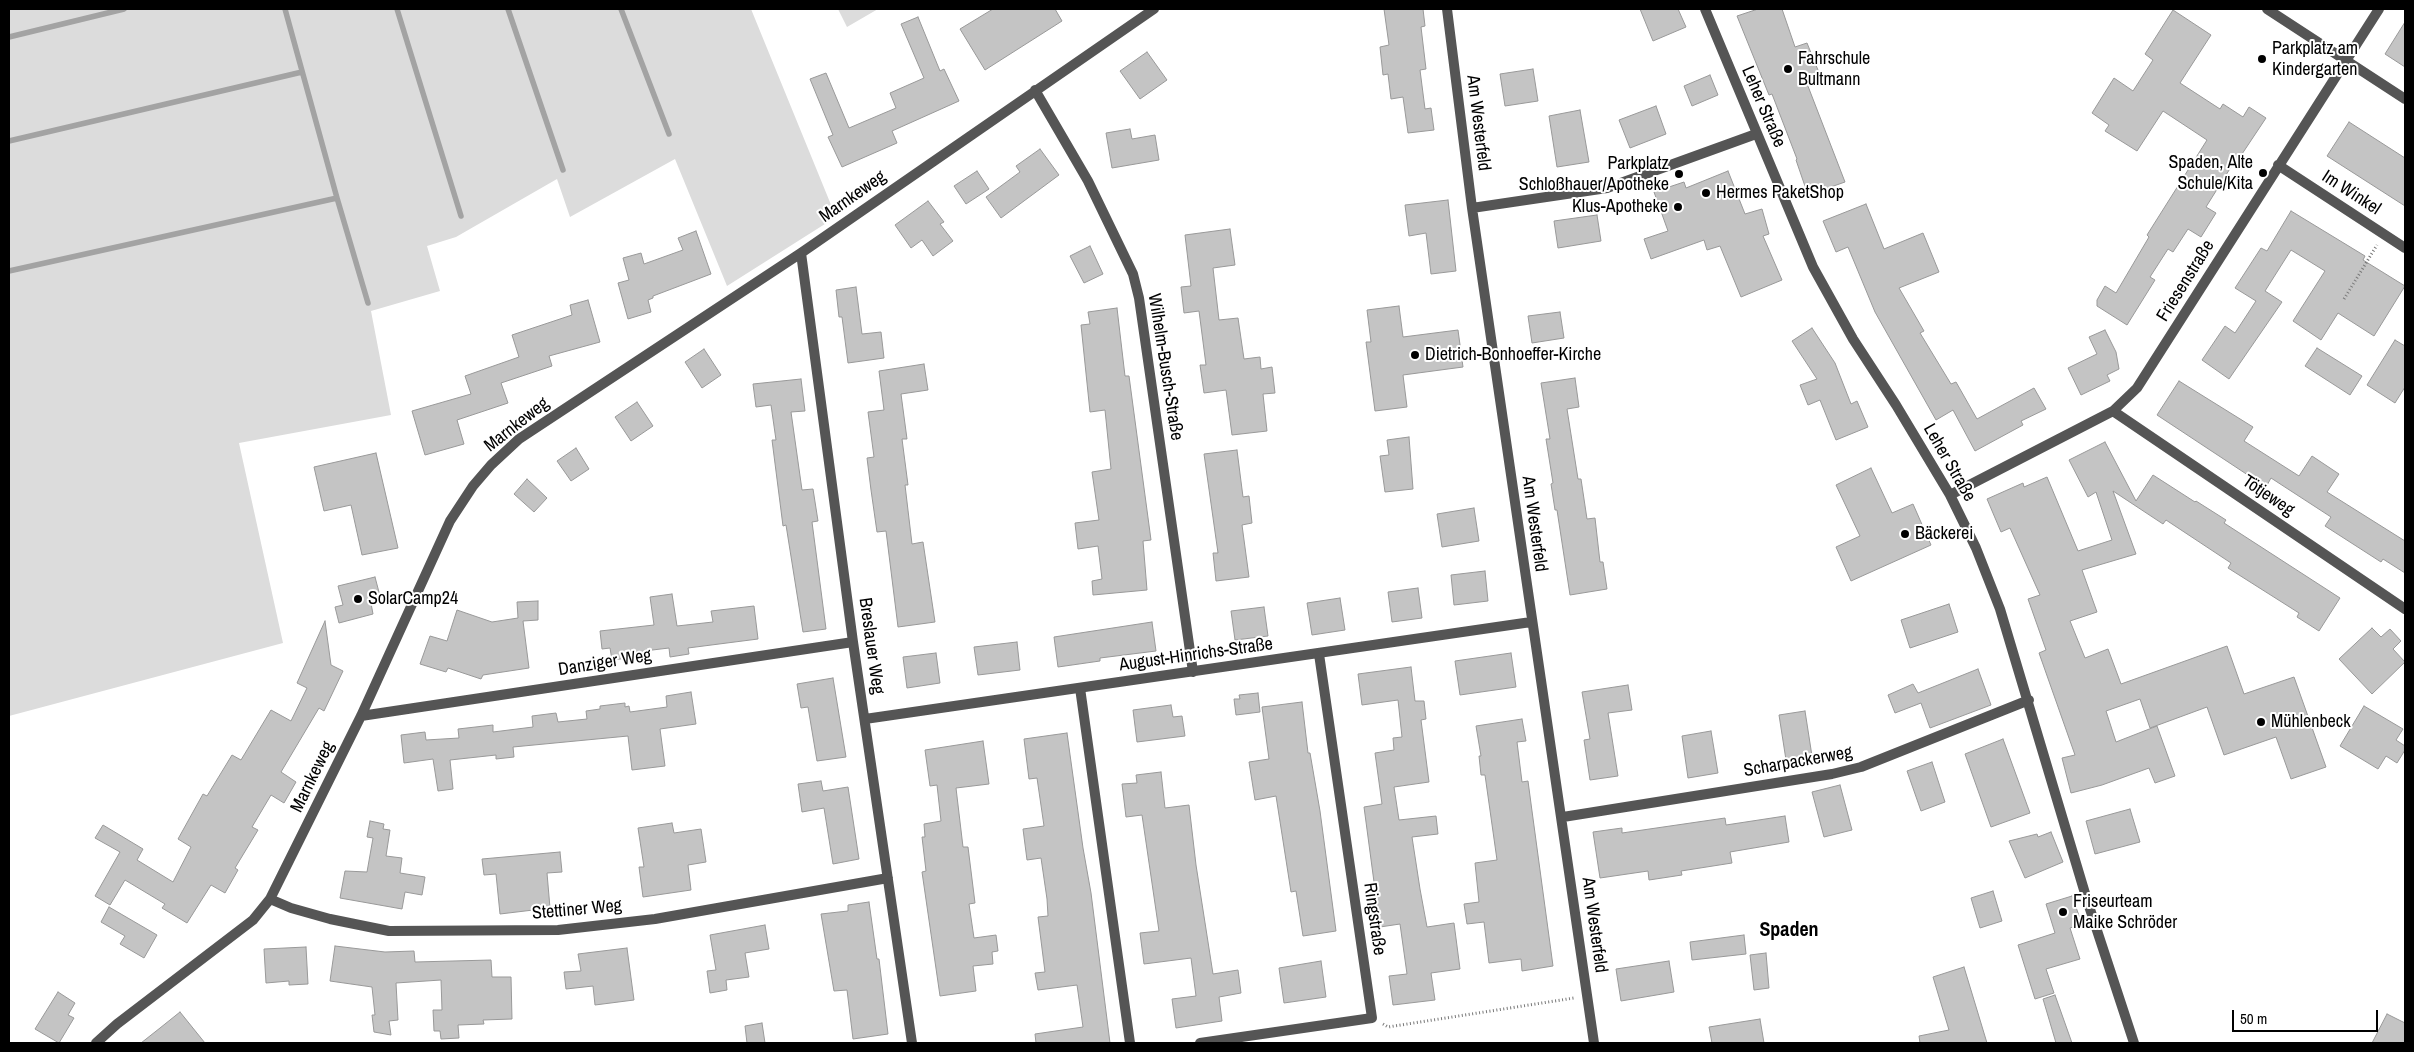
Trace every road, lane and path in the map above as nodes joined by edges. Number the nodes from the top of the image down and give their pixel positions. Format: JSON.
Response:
{"nodes":[{"id":1,"x":1154,"y":9,"type":"edge"},
{"id":2,"x":1447,"y":9,"type":"edge"},
{"id":3,"x":1704,"y":9,"type":"edge"},
{"id":4,"x":2267,"y":9,"type":"edge"},
{"id":5,"x":2379,"y":9,"type":"edge"},
{"id":6,"x":2346,"y":60,"type":"junction"},
{"id":7,"x":1035,"y":90,"type":"junction"},
{"id":8,"x":2405,"y":99,"type":"edge"},
{"id":9,"x":1756,"y":134,"type":"junction"},
{"id":10,"x":2278,"y":165,"type":"junction"},
{"id":11,"x":1472,"y":208,"type":"junction"},
{"id":12,"x":2384,"y":234,"type":"junction"},
{"id":13,"x":2405,"y":248,"type":"edge"},
{"id":14,"x":801,"y":253,"type":"junction"},
{"id":15,"x":2344,"y":299,"type":"dead end"},
{"id":16,"x":2113,"y":410,"type":"junction"},
{"id":17,"x":1950,"y":495,"type":"junction"},
{"id":18,"x":2405,"y":609,"type":"edge"},
{"id":19,"x":1531,"y":622,"type":"junction"},
{"id":20,"x":853,"y":642,"type":"junction"},
{"id":21,"x":1319,"y":654,"type":"junction"},
{"id":22,"x":1193,"y":672,"type":"junction"},
{"id":23,"x":1080,"y":688,"type":"junction"},
{"id":24,"x":2029,"y":700,"type":"junction"},
{"id":25,"x":361,"y":716,"type":"junction"},
{"id":26,"x":865,"y":719,"type":"junction"},
{"id":27,"x":1563,"y":817,"type":"junction"},
{"id":28,"x":888,"y":878,"type":"junction"},
{"id":29,"x":270,"y":899,"type":"junction"},
{"id":30,"x":1587,"y":996,"type":"junction"},
{"id":31,"x":1372,"y":1018,"type":"junction"},
{"id":32,"x":96,"y":1043,"type":"edge"},
{"id":33,"x":912,"y":1043,"type":"edge"},
{"id":34,"x":1130,"y":1043,"type":"edge"},
{"id":35,"x":1200,"y":1043,"type":"edge"},
{"id":36,"x":1594,"y":1043,"type":"edge"},
{"id":37,"x":2134,"y":1043,"type":"edge"}],
"edges":[{"from":1,"to":7,"type":"street","name":"Marnkeweg"},
{"from":2,"to":11,"type":"street","name":"Am Westerfeld"},
{"from":3,"to":9,"type":"street","name":"Leher Straße"},
{"from":4,"to":6,"type":"street"},
{"from":5,"to":6,"type":"street","name":"Friesenstraße"},
{"from":6,"to":8,"type":"street"},
{"from":6,"to":10,"type":"street","name":"Friesenstraße"},
{"from":7,"to":14,"type":"street","name":"Marnkeweg"},
{"from":7,"to":22,"type":"street","name":"Wilhelm-Busch-Straße"},
{"from":9,"to":11,"type":"street"},
{"from":9,"to":17,"type":"street","name":"Leher Straße"},
{"from":10,"to":12,"type":"street","name":"Im Winkel"},
{"from":10,"to":16,"type":"street","name":"Friesenstraße"},
{"from":11,"to":19,"type":"street","name":"Am Westerfeld"},
{"from":12,"to":13,"type":"street","name":"Im Winkel"},
{"from":12,"to":15,"type":"path"},
{"from":14,"to":20,"type":"street","name":"Breslauer Weg"},
{"from":14,"to":25,"type":"street","name":"Marnkeweg"},
{"from":16,"to":17,"type":"street","name":"Friesenstraße"},
{"from":16,"to":18,"type":"street","name":"Tötjeweg"},
{"from":17,"to":24,"type":"street","name":"Leher Straße"},
{"from":19,"to":21,"type":"street","name":"August-Hinrichs-Straße"},
{"from":19,"to":27,"type":"street","name":"Am Westerfeld"},
{"from":20,"to":25,"type":"street","name":"Danziger Weg"},
{"from":20,"to":26,"type":"street","name":"Breslauer Weg"},
{"from":21,"to":22,"type":"street","name":"August-Hinrichs-Straße"},
{"from":21,"to":31,"type":"street","name":"Ringstraße"},
{"from":22,"to":23,"type":"street","name":"August-Hinrichs-Straße"},
{"from":23,"to":26,"type":"street","name":"August-Hinrichs-Straße"},
{"from":23,"to":34,"type":"street"},
{"from":24,"to":27,"type":"street","name":"Scharpackerweg"},
{"from":24,"to":37,"type":"street","name":"Leher Straße"},
{"from":25,"to":29,"type":"street","name":"Marnkeweg"},
{"from":26,"to":28,"type":"street","name":"Breslauer Weg"},
{"from":27,"to":30,"type":"street","name":"Am Westerfeld"},
{"from":28,"to":29,"type":"street","name":"Stettiner Weg"},
{"from":28,"to":33,"type":"street","name":"Breslauer Weg"},
{"from":29,"to":32,"type":"street","name":"Marnkeweg"},
{"from":30,"to":31,"type":"path"},
{"from":30,"to":36,"type":"street","name":"Am Westerfeld"},
{"from":31,"to":35,"type":"street"}]}
